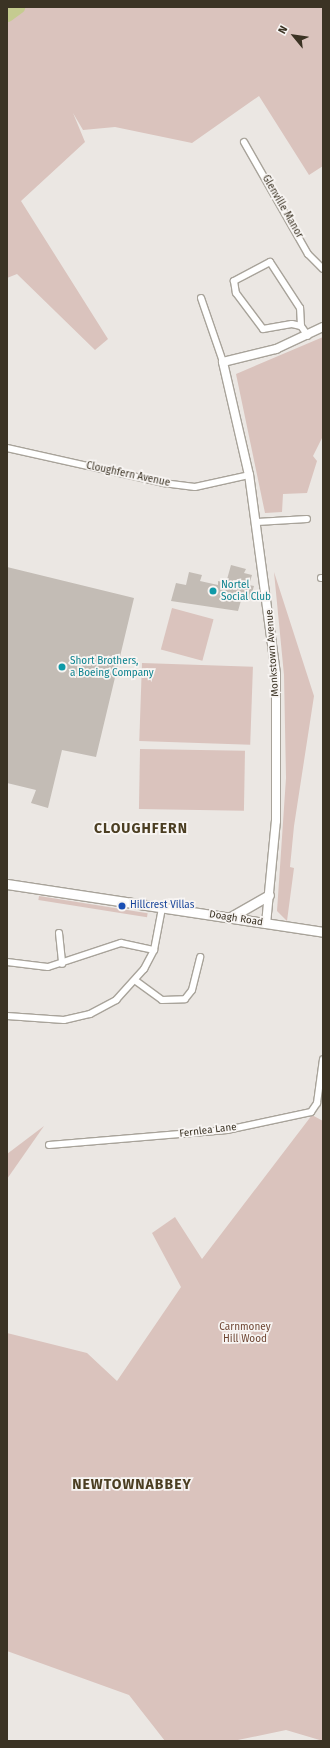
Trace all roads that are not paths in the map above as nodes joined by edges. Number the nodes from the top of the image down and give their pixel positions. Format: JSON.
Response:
{"nodes":[{"id":1,"x":244,"y":142,"type":"dead end"},
{"id":2,"x":323,"y":269,"type":"edge"},
{"id":3,"x":201,"y":298,"type":"dead end"},
{"id":4,"x":301,"y":326,"type":"junction"},
{"id":5,"x":323,"y":327,"type":"edge"},
{"id":6,"x":308,"y":336,"type":"junction"},
{"id":7,"x":222,"y":362,"type":"junction"},
{"id":8,"x":7,"y":448,"type":"edge"},
{"id":9,"x":249,"y":474,"type":"junction"},
{"id":10,"x":307,"y":519,"type":"dead end"},
{"id":11,"x":257,"y":522,"type":"junction"},
{"id":12,"x":7,"y":884,"type":"edge"},
{"id":13,"x":269,"y":895,"type":"junction"},
{"id":14,"x":162,"y":908,"type":"junction"},
{"id":15,"x":229,"y":918,"type":"junction"},
{"id":16,"x":266,"y":924,"type":"junction"},
{"id":17,"x":323,"y":932,"type":"edge"},
{"id":18,"x":59,"y":933,"type":"dead end"},
{"id":19,"x":154,"y":950,"type":"junction"},
{"id":20,"x":200,"y":957,"type":"dead end"},
{"id":21,"x":7,"y":962,"type":"edge"},
{"id":22,"x":62,"y":964,"type":"junction"},
{"id":23,"x":136,"y":981,"type":"junction"},
{"id":24,"x":7,"y":1016,"type":"edge"},
{"id":25,"x":323,"y":1059,"type":"edge"},
{"id":26,"x":49,"y":1145,"type":"dead end"}],
"edges":[{"from":1,"to":2,"type":"street","name":"Glenville Manor"},
{"from":3,"to":7,"type":"street"},
{"from":4,"to":4,"type":"street"},
{"from":4,"to":6,"type":"street"},
{"from":5,"to":6,"type":"street"},
{"from":6,"to":7,"type":"street"},
{"from":7,"to":9,"type":"street","name":"Monkstown Avenue"},
{"from":8,"to":9,"type":"street","name":"Cloughfern Avenue"},
{"from":9,"to":11,"type":"street","name":"Monkstown Avenue"},
{"from":10,"to":11,"type":"street"},
{"from":11,"to":13,"type":"street","name":"Monkstown Avenue"},
{"from":12,"to":14,"type":"main road","name":"Doagh Road"},
{"from":13,"to":15,"type":"main road"},
{"from":13,"to":16,"type":"street","name":"Monkstown Avenue"},
{"from":14,"to":15,"type":"main road","name":"Doagh Road"},
{"from":14,"to":19,"type":"street"},
{"from":15,"to":16,"type":"main road","name":"Doagh Road"},
{"from":16,"to":17,"type":"main road","name":"Doagh Road"},
{"from":18,"to":22,"type":"street"},
{"from":19,"to":22,"type":"street"},
{"from":19,"to":23,"type":"street"},
{"from":20,"to":23,"type":"street"},
{"from":21,"to":22,"type":"street"},
{"from":23,"to":24,"type":"street"},
{"from":25,"to":26,"type":"street","name":"Fernlea Lane"}]}
